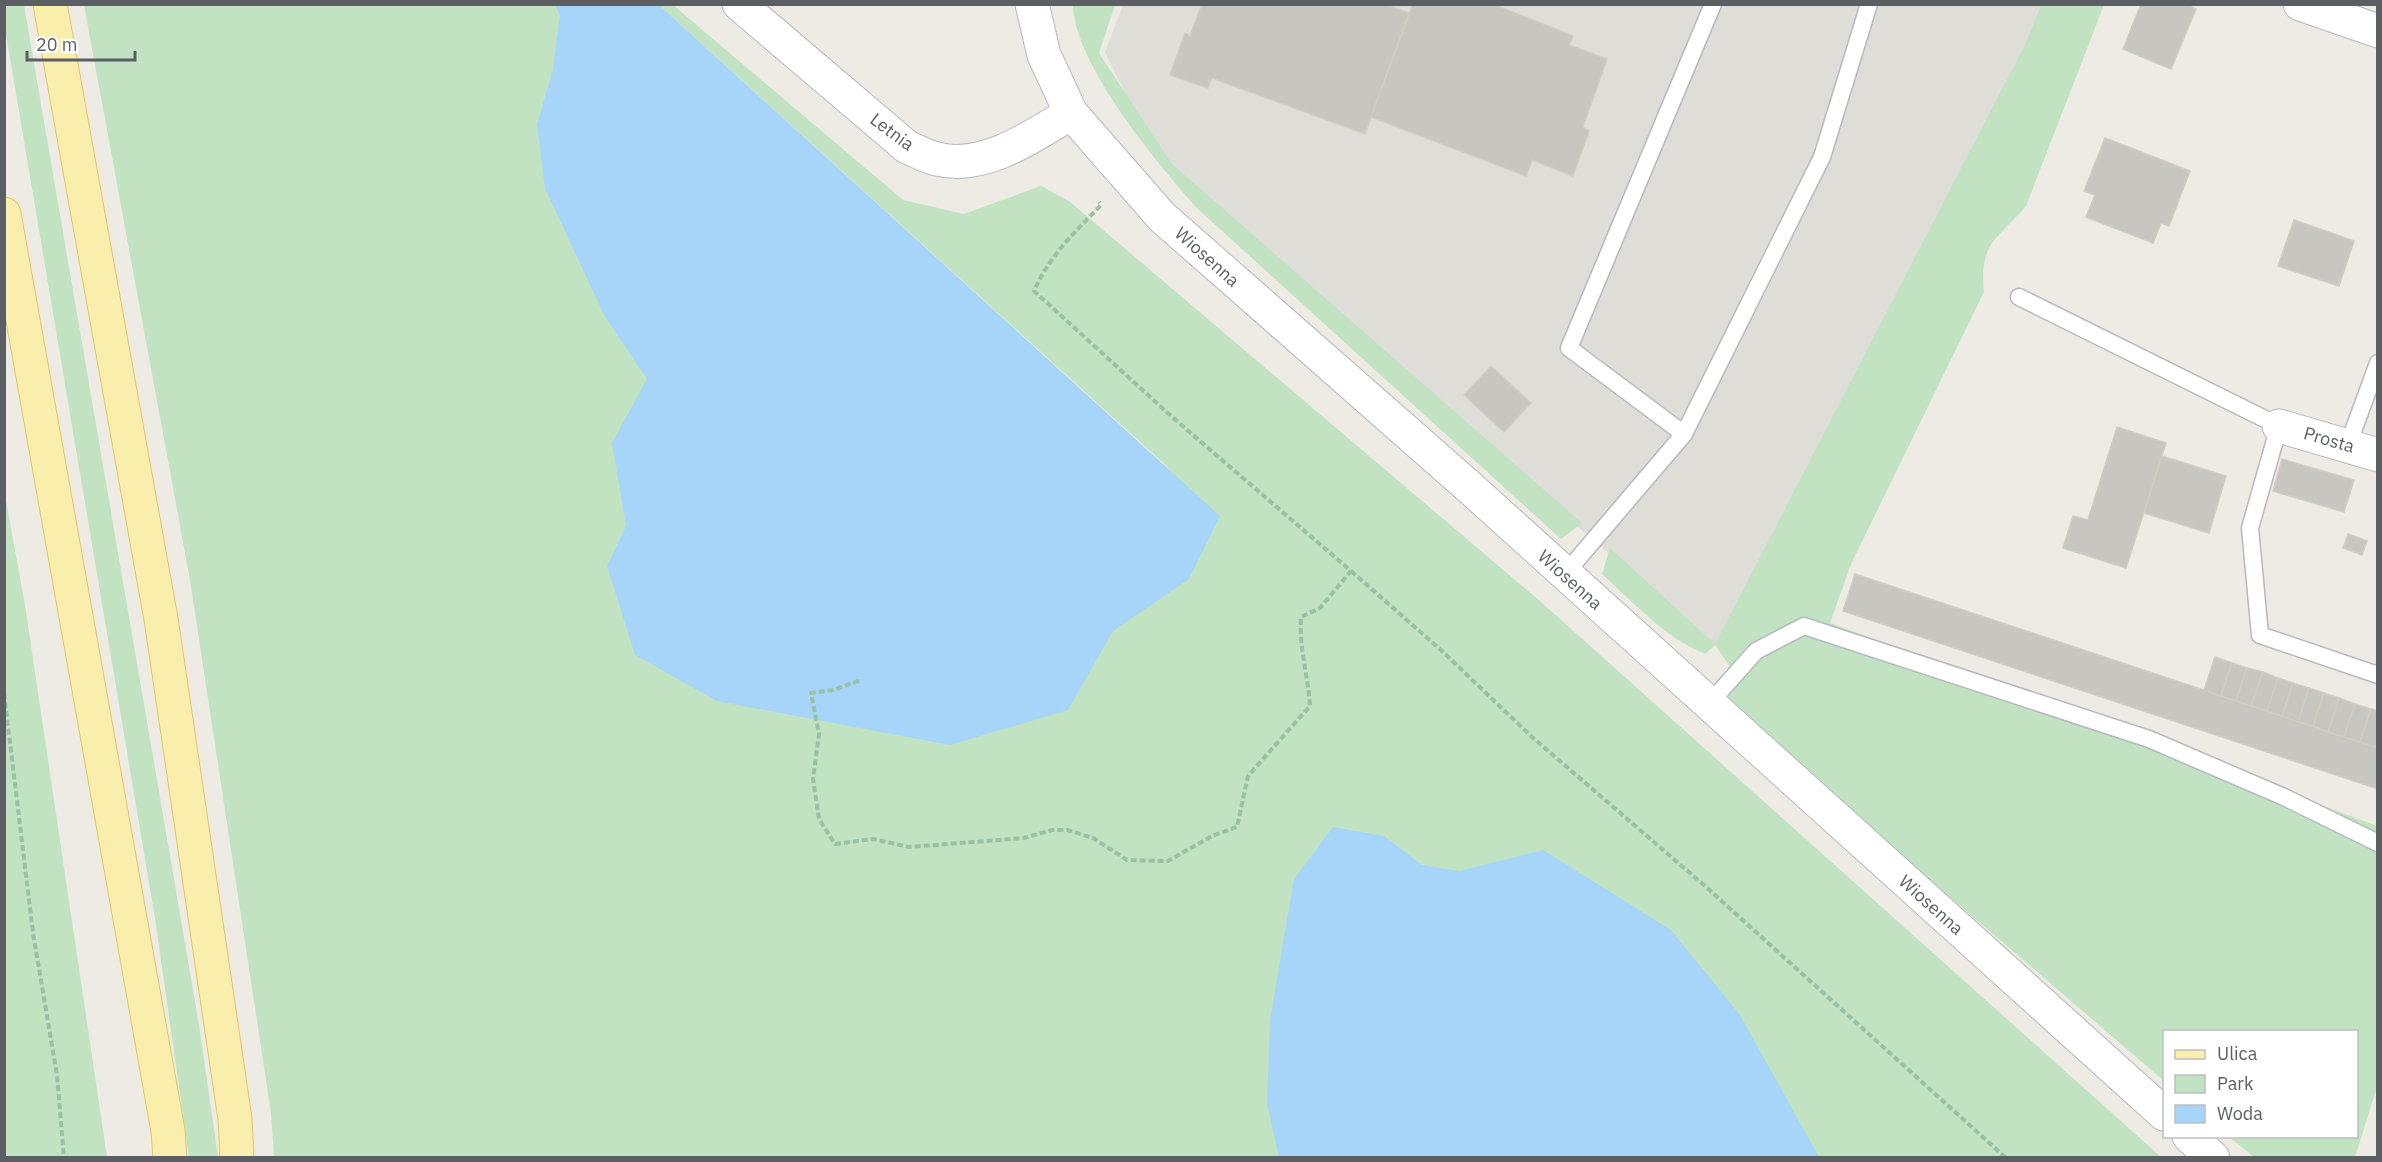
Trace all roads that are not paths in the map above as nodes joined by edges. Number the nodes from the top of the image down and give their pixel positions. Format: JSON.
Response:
{"nodes":[{"id":1,"x":50,"y":4,"type":"edge"},
{"id":2,"x":739,"y":4,"type":"edge"},
{"id":3,"x":1032,"y":4,"type":"edge"},
{"id":4,"x":1713,"y":4,"type":"edge"},
{"id":5,"x":1869,"y":4,"type":"edge"},
{"id":6,"x":2300,"y":4,"type":"edge"},
{"id":7,"x":2378,"y":32,"type":"edge"},
{"id":8,"x":1071,"y":113,"type":"junction"},
{"id":9,"x":4,"y":214,"type":"edge"},
{"id":10,"x":2019,"y":297,"type":"dead end"},
{"id":11,"x":2378,"y":363,"type":"edge"},
{"id":12,"x":2279,"y":426,"type":"junction"},
{"id":13,"x":1684,"y":434,"type":"junction"},
{"id":14,"x":2363,"y":450,"type":"edge"},
{"id":15,"x":1564,"y":575,"type":"junction"},
{"id":16,"x":2378,"y":675,"type":"edge"},
{"id":17,"x":1708,"y":705,"type":"junction"},
{"id":18,"x":2378,"y":843,"type":"edge"},
{"id":19,"x":2163,"y":1113,"type":"edge"},
{"id":20,"x":2190,"y":1138,"type":"edge"},
{"id":21,"x":170,"y":1158,"type":"edge"},
{"id":22,"x":237,"y":1158,"type":"edge"},
{"id":23,"x":2213,"y":1158,"type":"edge"}],
"edges":[{"from":1,"to":22,"type":"main road"},
{"from":2,"to":8,"type":"street","name":"Letnia"},
{"from":3,"to":8,"type":"street","name":"Wiosenna"},
{"from":4,"to":13,"type":"lane"},
{"from":5,"to":13,"type":"lane"},
{"from":6,"to":7,"type":"street"},
{"from":8,"to":15,"type":"street","name":"Wiosenna"},
{"from":9,"to":21,"type":"main road"},
{"from":10,"to":12,"type":"lane"},
{"from":11,"to":14,"type":"lane"},
{"from":12,"to":14,"type":"street","name":"Prosta"},
{"from":12,"to":16,"type":"lane"},
{"from":13,"to":15,"type":"lane"},
{"from":15,"to":17,"type":"street","name":"Wiosenna"},
{"from":17,"to":18,"type":"lane"},
{"from":17,"to":19,"type":"street","name":"Wiosenna"},
{"from":20,"to":23,"type":"street"}]}
